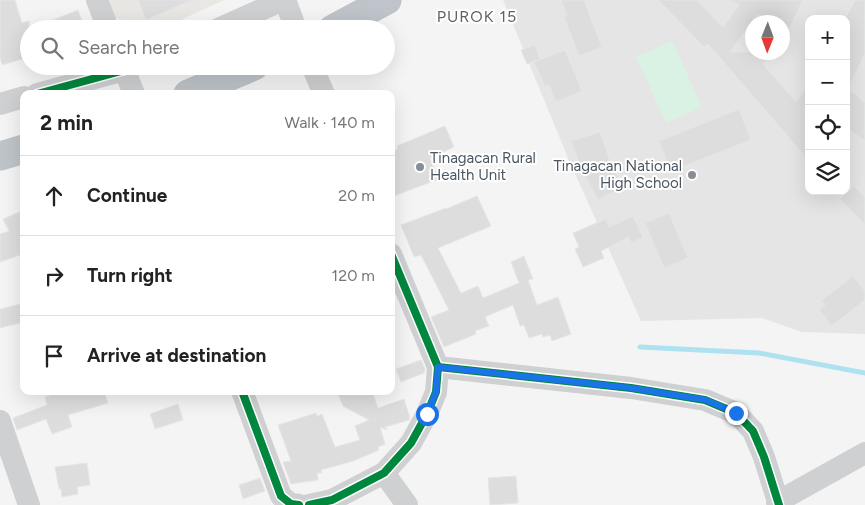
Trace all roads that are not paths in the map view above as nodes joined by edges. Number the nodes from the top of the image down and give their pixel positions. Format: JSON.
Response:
{"nodes":[{"id":1,"x":97,"y":0,"type":"edge"},
{"id":2,"x":284,"y":0,"type":"edge"},
{"id":3,"x":387,"y":0,"type":"edge"},
{"id":4,"x":105,"y":20,"type":"edge"},
{"id":5,"x":238,"y":20,"type":"edge"},
{"id":6,"x":292,"y":20,"type":"edge"},
{"id":7,"x":350,"y":20,"type":"edge"},
{"id":8,"x":103,"y":75,"type":"edge"},
{"id":9,"x":129,"y":75,"type":"edge"},
{"id":10,"x":233,"y":75,"type":"edge"},
{"id":11,"x":316,"y":75,"type":"edge"},
{"id":12,"x":51,"y":90,"type":"edge"},
{"id":13,"x":133,"y":90,"type":"edge"},
{"id":14,"x":197,"y":90,"type":"edge"},
{"id":15,"x":322,"y":90,"type":"edge"},
{"id":16,"x":20,"y":98,"type":"edge"},
{"id":17,"x":0,"y":104,"type":"edge"},
{"id":18,"x":20,"y":150,"type":"edge"},
{"id":19,"x":0,"y":156,"type":"edge"},
{"id":20,"x":395,"y":264,"type":"edge"},
{"id":21,"x":438,"y":367,"type":"junction"},
{"id":22,"x":243,"y":395,"type":"edge"},
{"id":23,"x":0,"y":421,"type":"edge"},
{"id":24,"x":865,"y":453,"type":"edge"},
{"id":25,"x":384,"y":473,"type":"junction"},
{"id":26,"x":778,"y":503,"type":"edge"},
{"id":27,"x":29,"y":505,"type":"edge"},
{"id":28,"x":299,"y":505,"type":"edge"},
{"id":29,"x":310,"y":505,"type":"edge"},
{"id":30,"x":406,"y":505,"type":"edge"}],
"edges":[{"from":1,"to":4,"type":"street"},
{"from":2,"to":5,"type":"street"},
{"from":2,"to":6,"type":"street"},
{"from":3,"to":7,"type":"highway"},
{"from":8,"to":12,"type":"street"},
{"from":9,"to":13,"type":"street"},
{"from":10,"to":14,"type":"highway"},
{"from":11,"to":15,"type":"street"},
{"from":16,"to":17,"type":"street"},
{"from":18,"to":19,"type":"highway"},
{"from":20,"to":21,"type":"street"},
{"from":21,"to":25,"type":"street"},
{"from":21,"to":26,"type":"street"},
{"from":22,"to":28,"type":"street"},
{"from":23,"to":27,"type":"street"},
{"from":24,"to":26,"type":"street"},
{"from":25,"to":29,"type":"street"},
{"from":25,"to":30,"type":"street"}]}
